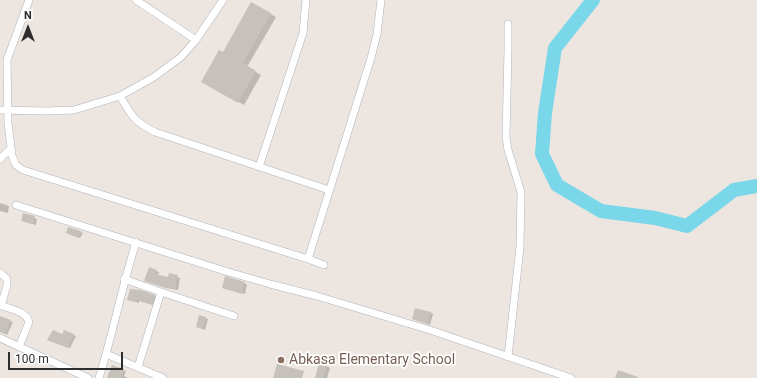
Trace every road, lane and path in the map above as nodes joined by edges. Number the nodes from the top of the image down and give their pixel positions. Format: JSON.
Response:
{"nodes":[{"id":1,"x":30,"y":0,"type":"edge"},
{"id":2,"x":136,"y":0,"type":"edge"},
{"id":3,"x":223,"y":0,"type":"edge"},
{"id":4,"x":306,"y":0,"type":"edge"},
{"id":5,"x":380,"y":0,"type":"edge"},
{"id":6,"x":508,"y":24,"type":"dead end"},
{"id":7,"x":196,"y":40,"type":"junction"},
{"id":8,"x":4,"y":60,"type":"edge"},
{"id":9,"x":120,"y":96,"type":"junction"},
{"id":10,"x":4,"y":110,"type":"edge"},
{"id":11,"x":11,"y":148,"type":"junction"},
{"id":12,"x":0,"y":159,"type":"edge"},
{"id":13,"x":259,"y":167,"type":"junction"},
{"id":14,"x":329,"y":190,"type":"junction"},
{"id":15,"x":16,"y":206,"type":"dead end"},
{"id":16,"x":136,"y":242,"type":"junction"},
{"id":17,"x":308,"y":259,"type":"junction"},
{"id":18,"x":324,"y":266,"type":"dead end"},
{"id":19,"x":0,"y":273,"type":"edge"},
{"id":20,"x":124,"y":279,"type":"junction"},
{"id":21,"x":160,"y":292,"type":"junction"},
{"id":22,"x":0,"y":305,"type":"edge"},
{"id":23,"x":234,"y":316,"type":"dead end"},
{"id":24,"x":0,"y":338,"type":"edge"},
{"id":25,"x":19,"y":347,"type":"junction"},
{"id":26,"x":106,"y":354,"type":"junction"},
{"id":27,"x":508,"y":357,"type":"junction"},
{"id":28,"x":138,"y":367,"type":"junction"},
{"id":29,"x":88,"y":378,"type":"edge"},
{"id":30,"x":98,"y":378,"type":"edge"},
{"id":31,"x":162,"y":378,"type":"edge"},
{"id":32,"x":571,"y":378,"type":"edge"}],
"edges":[{"from":1,"to":8,"type":"street"},
{"from":2,"to":7,"type":"street"},
{"from":3,"to":7,"type":"street"},
{"from":4,"to":13,"type":"street"},
{"from":5,"to":14,"type":"street"},
{"from":6,"to":27,"type":"street"},
{"from":7,"to":9,"type":"street"},
{"from":8,"to":10,"type":"street"},
{"from":9,"to":10,"type":"street"},
{"from":9,"to":13,"type":"street"},
{"from":10,"to":11,"type":"street"},
{"from":11,"to":12,"type":"street"},
{"from":11,"to":17,"type":"street"},
{"from":13,"to":14,"type":"street"},
{"from":14,"to":17,"type":"street"},
{"from":15,"to":16,"type":"street"},
{"from":16,"to":20,"type":"street"},
{"from":16,"to":27,"type":"street"},
{"from":17,"to":18,"type":"street"},
{"from":19,"to":22,"type":"street"},
{"from":20,"to":21,"type":"street"},
{"from":20,"to":26,"type":"street"},
{"from":21,"to":23,"type":"street"},
{"from":21,"to":28,"type":"street"},
{"from":22,"to":25,"type":"street"},
{"from":24,"to":25,"type":"street"},
{"from":25,"to":29,"type":"street"},
{"from":26,"to":28,"type":"street"},
{"from":26,"to":30,"type":"street"},
{"from":27,"to":32,"type":"street"},
{"from":28,"to":31,"type":"street"}]}
